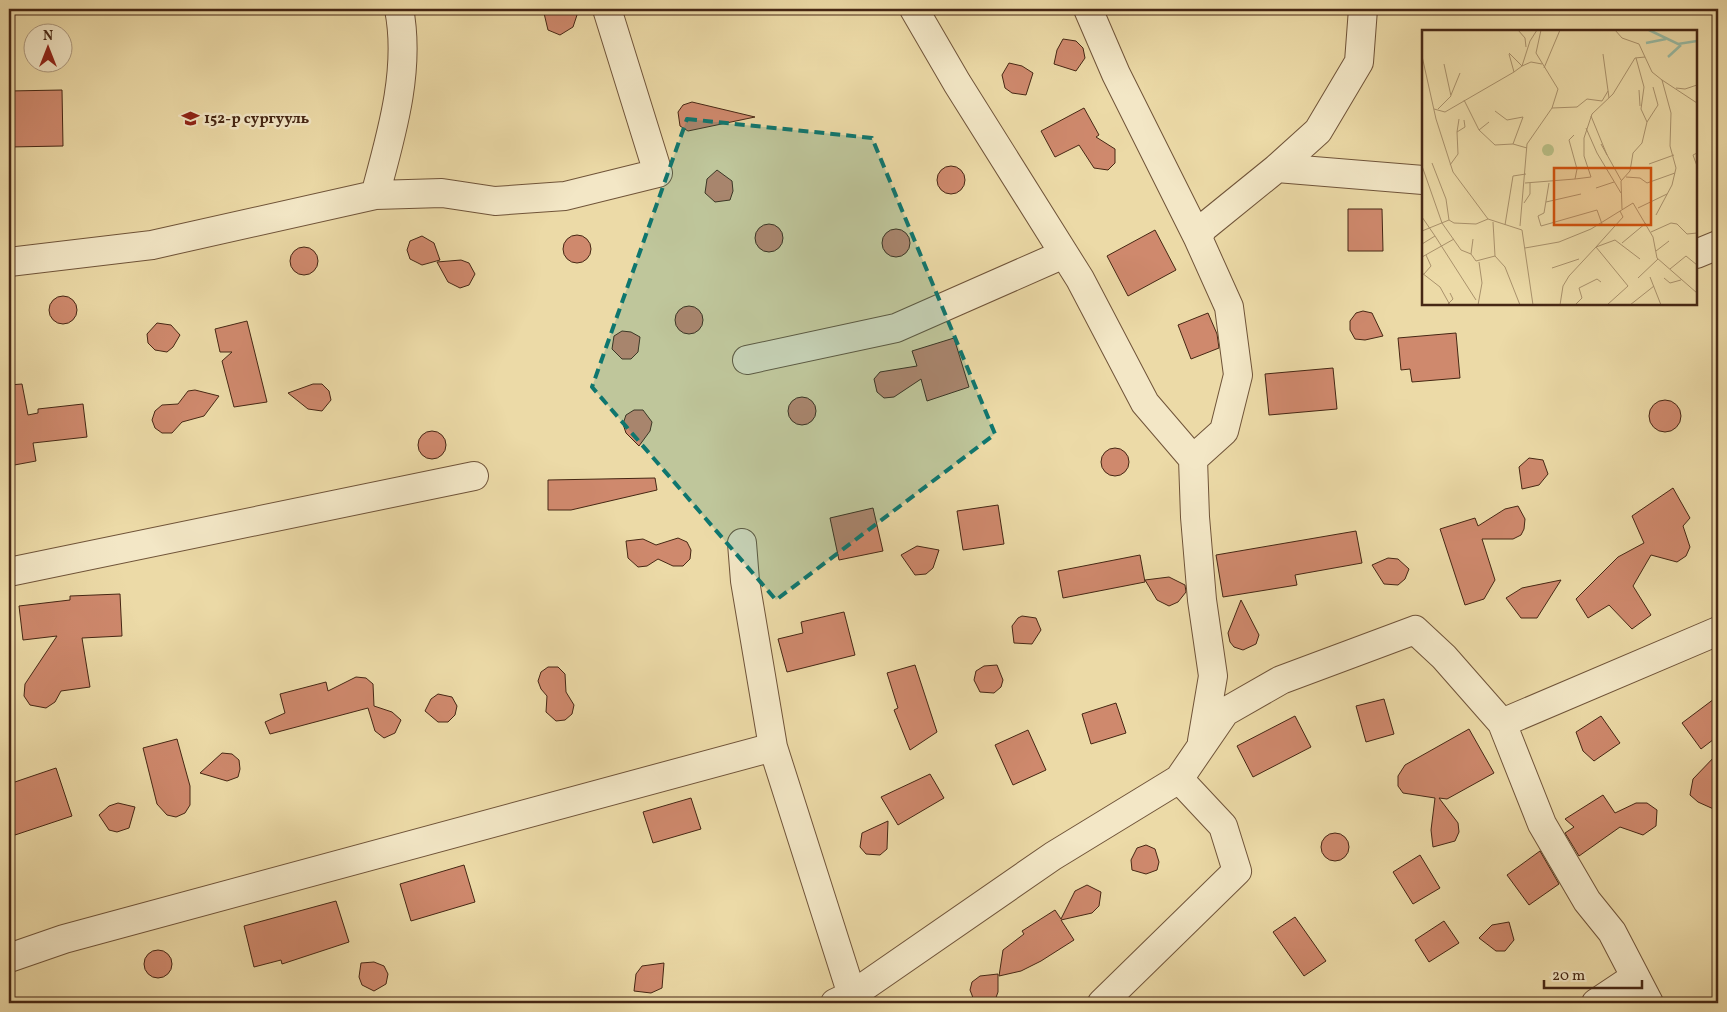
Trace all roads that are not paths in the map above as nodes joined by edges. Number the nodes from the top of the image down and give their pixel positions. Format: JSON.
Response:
{"nodes":[{"id":1,"x":399,"y":9,"type":"edge"},
{"id":2,"x":608,"y":9,"type":"edge"},
{"id":3,"x":914,"y":9,"type":"edge"},
{"id":4,"x":1088,"y":9,"type":"edge"},
{"id":5,"x":1363,"y":9,"type":"edge"},
{"id":6,"x":1277,"y":168,"type":"junction"},
{"id":7,"x":1422,"y":180,"type":"edge"},
{"id":8,"x":376,"y":195,"type":"junction"},
{"id":9,"x":1198,"y":238,"type":"junction"},
{"id":10,"x":1718,"y":245,"type":"edge"},
{"id":11,"x":1064,"y":254,"type":"junction"},
{"id":12,"x":1697,"y":254,"type":"edge"},
{"id":13,"x":9,"y":262,"type":"edge"},
{"id":14,"x":747,"y":360,"type":"dead end"},
{"id":15,"x":1193,"y":459,"type":"junction"},
{"id":16,"x":474,"y":476,"type":"dead end"},
{"id":17,"x":742,"y":543,"type":"dead end"},
{"id":18,"x":9,"y":572,"type":"edge"},
{"id":19,"x":1718,"y":631,"type":"edge"},
{"id":20,"x":1502,"y":723,"type":"junction"},
{"id":21,"x":1201,"y":745,"type":"junction"},
{"id":22,"x":773,"y":746,"type":"junction"},
{"id":23,"x":1179,"y":779,"type":"junction"},
{"id":24,"x":9,"y":958,"type":"edge"},
{"id":25,"x":1635,"y":977,"type":"junction"},
{"id":26,"x":844,"y":999,"type":"edge"},
{"id":27,"x":1102,"y":1003,"type":"edge"},
{"id":28,"x":1596,"y":1003,"type":"edge"},
{"id":29,"x":1649,"y":1003,"type":"edge"}],
"edges":[{"from":1,"to":8,"type":"street"},
{"from":2,"to":8,"type":"street"},
{"from":3,"to":11,"type":"street"},
{"from":4,"to":9,"type":"street"},
{"from":5,"to":6,"type":"street"},
{"from":6,"to":7,"type":"street"},
{"from":6,"to":9,"type":"street"},
{"from":8,"to":13,"type":"street"},
{"from":9,"to":15,"type":"street"},
{"from":10,"to":12,"type":"street"},
{"from":11,"to":14,"type":"street"},
{"from":11,"to":15,"type":"street"},
{"from":15,"to":21,"type":"street"},
{"from":16,"to":18,"type":"street"},
{"from":17,"to":22,"type":"street"},
{"from":19,"to":20,"type":"street"},
{"from":20,"to":21,"type":"street"},
{"from":20,"to":25,"type":"street"},
{"from":21,"to":23,"type":"street"},
{"from":22,"to":24,"type":"street"},
{"from":22,"to":26,"type":"street"},
{"from":23,"to":26,"type":"street"},
{"from":23,"to":27,"type":"street"},
{"from":25,"to":28,"type":"street"},
{"from":25,"to":29,"type":"street"}]}
